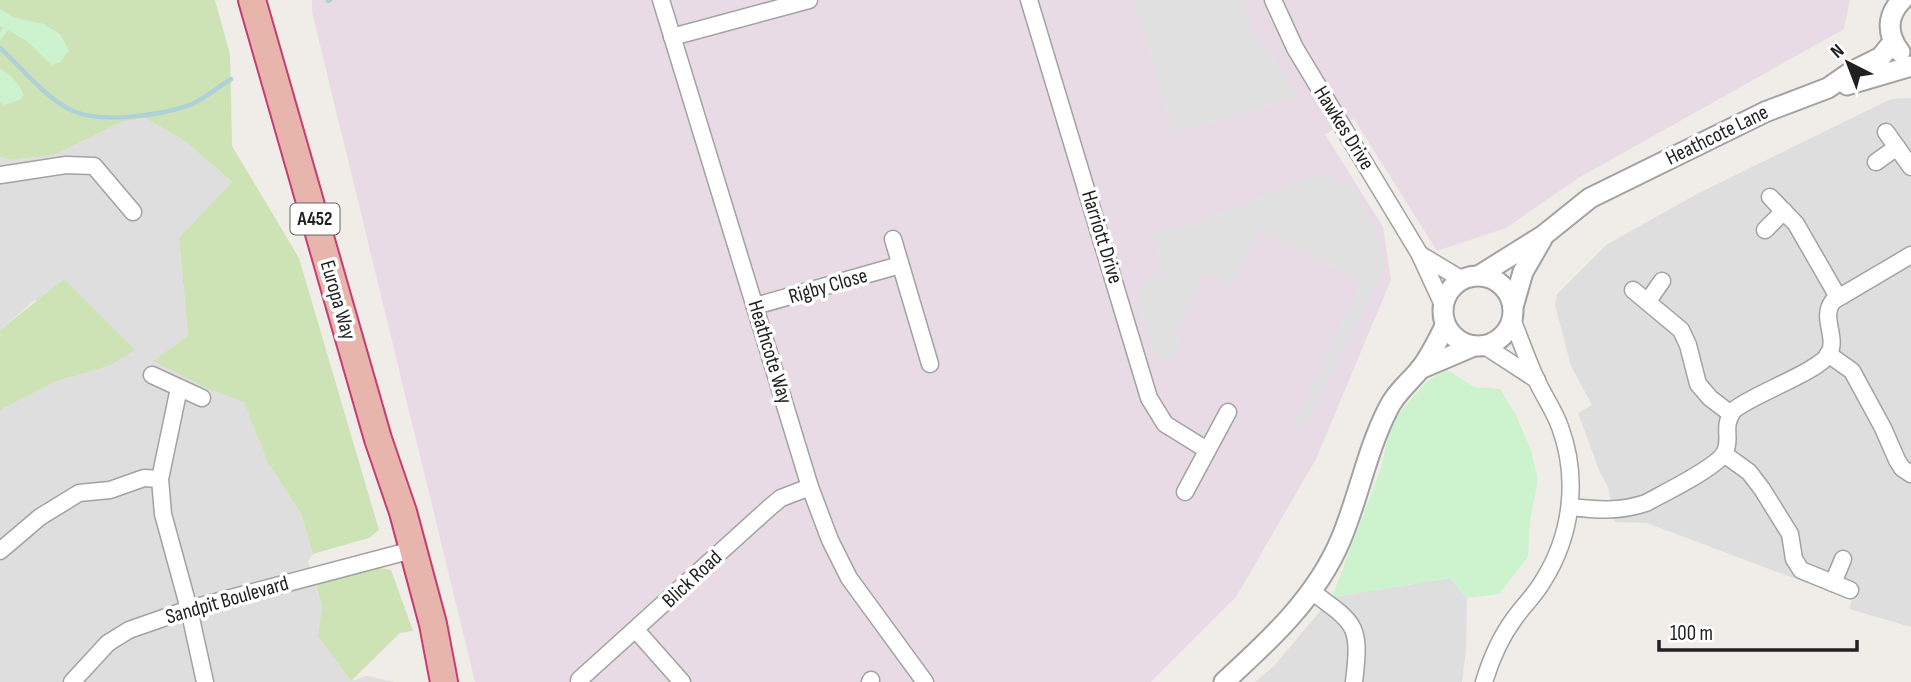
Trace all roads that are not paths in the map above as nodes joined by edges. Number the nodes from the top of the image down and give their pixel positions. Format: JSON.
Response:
{"nodes":[{"id":1,"x":252,"y":0,"type":"edge"},
{"id":2,"x":661,"y":0,"type":"edge"},
{"id":3,"x":809,"y":0,"type":"edge"},
{"id":4,"x":1029,"y":0,"type":"edge"},
{"id":5,"x":1273,"y":0,"type":"edge"},
{"id":6,"x":1881,"y":0,"type":"edge"},
{"id":7,"x":1902,"y":0,"type":"edge"},
{"id":8,"x":1891,"y":34,"type":"junction"},
{"id":9,"x":673,"y":37,"type":"junction"},
{"id":10,"x":1911,"y":60,"type":"edge"},
{"id":11,"x":1911,"y":65,"type":"edge"},
{"id":12,"x":1828,"y":88,"type":"junction"},
{"id":13,"x":1886,"y":132,"type":"dead end"},
{"id":14,"x":1897,"y":147,"type":"junction"},
{"id":15,"x":1876,"y":162,"type":"dead end"},
{"id":16,"x":1911,"y":167,"type":"edge"},
{"id":17,"x":0,"y":175,"type":"edge"},
{"id":18,"x":1770,"y":197,"type":"dead end"},
{"id":19,"x":1784,"y":211,"type":"junction"},
{"id":20,"x":133,"y":212,"type":"dead end"},
{"id":21,"x":1765,"y":230,"type":"dead end"},
{"id":22,"x":1545,"y":235,"type":"junction"},
{"id":23,"x":893,"y":239,"type":"dead end"},
{"id":24,"x":1419,"y":253,"type":"junction"},
{"id":25,"x":1911,"y":255,"type":"edge"},
{"id":26,"x":900,"y":265,"type":"junction"},
{"id":27,"x":1471,"y":277,"type":"junction"},
{"id":28,"x":1662,"y":281,"type":"dead end"},
{"id":29,"x":1633,"y":290,"type":"dead end"},
{"id":30,"x":1838,"y":297,"type":"junction"},
{"id":31,"x":1648,"y":301,"type":"junction"},
{"id":32,"x":1443,"y":305,"type":"junction"},
{"id":33,"x":755,"y":306,"type":"junction"},
{"id":34,"x":1513,"y":313,"type":"junction"},
{"id":35,"x":1445,"y":326,"type":"junction"},
{"id":36,"x":1479,"y":346,"type":"junction"},
{"id":37,"x":1828,"y":354,"type":"junction"},
{"id":38,"x":930,"y":364,"type":"dead end"},
{"id":39,"x":1420,"y":369,"type":"junction"},
{"id":40,"x":152,"y":375,"type":"dead end"},
{"id":41,"x":1536,"y":380,"type":"junction"},
{"id":42,"x":178,"y":388,"type":"junction"},
{"id":43,"x":202,"y":398,"type":"dead end"},
{"id":44,"x":1228,"y":412,"type":"dead end"},
{"id":45,"x":1731,"y":414,"type":"junction"},
{"id":46,"x":378,"y":439,"type":"junction"},
{"id":47,"x":1207,"y":450,"type":"junction"},
{"id":48,"x":1724,"y":454,"type":"junction"},
{"id":49,"x":1911,"y":474,"type":"edge"},
{"id":50,"x":160,"y":479,"type":"junction"},
{"id":51,"x":810,"y":486,"type":"junction"},
{"id":52,"x":1185,"y":492,"type":"dead end"},
{"id":53,"x":1570,"y":507,"type":"junction"},
{"id":54,"x":0,"y":551,"type":"edge"},
{"id":55,"x":401,"y":553,"type":"junction"},
{"id":56,"x":1843,"y":559,"type":"dead end"},
{"id":57,"x":1833,"y":583,"type":"junction"},
{"id":58,"x":1850,"y":590,"type":"dead end"},
{"id":59,"x":1311,"y":591,"type":"junction"},
{"id":60,"x":190,"y":609,"type":"junction"},
{"id":61,"x":636,"y":630,"type":"junction"},
{"id":62,"x":579,"y":680,"type":"dead end"},
{"id":63,"x":72,"y":682,"type":"edge"},
{"id":64,"x":205,"y":682,"type":"edge"},
{"id":65,"x":443,"y":682,"type":"edge"},
{"id":66,"x":682,"y":682,"type":"edge"},
{"id":67,"x":925,"y":682,"type":"edge"},
{"id":68,"x":1224,"y":682,"type":"edge"},
{"id":69,"x":1354,"y":682,"type":"edge"},
{"id":70,"x":1484,"y":682,"type":"edge"}],
"edges":[{"from":1,"to":46,"type":"highway","name":"Europa Way","number":"A452"},
{"from":2,"to":9,"type":"street","name":"Heathcote Way"},
{"from":3,"to":9,"type":"street"},
{"from":4,"to":47,"type":"street","name":"Harriott Drive"},
{"from":5,"to":24,"type":"street","name":"Hawkes Drive"},
{"from":6,"to":8,"type":"street"},
{"from":7,"to":8,"type":"street"},
{"from":8,"to":10,"type":"street"},
{"from":8,"to":12,"type":"street","name":"Heathcote Lane"},
{"from":9,"to":33,"type":"street","name":"Heathcote Way"},
{"from":11,"to":12,"type":"street"},
{"from":12,"to":22,"type":"street","name":"Heathcote Lane"},
{"from":13,"to":14,"type":"street"},
{"from":14,"to":15,"type":"street"},
{"from":14,"to":16,"type":"street"},
{"from":17,"to":20,"type":"street"},
{"from":18,"to":19,"type":"street"},
{"from":19,"to":21,"type":"street"},
{"from":19,"to":30,"type":"street"},
{"from":22,"to":27,"type":"street","name":"Heathcote Lane"},
{"from":22,"to":34,"type":"street","name":"Heathcote Lane"},
{"from":23,"to":26,"type":"street"},
{"from":24,"to":27,"type":"street","name":"Hawkes Drive"},
{"from":24,"to":32,"type":"street","name":"Hawkes Drive"},
{"from":25,"to":30,"type":"street"},
{"from":26,"to":33,"type":"street","name":"Rigby Close"},
{"from":26,"to":38,"type":"street"},
{"from":27,"to":32,"type":"street"},
{"from":27,"to":34,"type":"street"},
{"from":28,"to":31,"type":"street"},
{"from":29,"to":31,"type":"street"},
{"from":30,"to":37,"type":"street"},
{"from":31,"to":45,"type":"street"},
{"from":32,"to":35,"type":"street"},
{"from":33,"to":51,"type":"street","name":"Heathcote Way"},
{"from":34,"to":36,"type":"street"},
{"from":34,"to":41,"type":"street"},
{"from":35,"to":36,"type":"street"},
{"from":35,"to":39,"type":"street"},
{"from":36,"to":39,"type":"street"},
{"from":36,"to":41,"type":"street"},
{"from":37,"to":45,"type":"street"},
{"from":37,"to":49,"type":"street"},
{"from":39,"to":59,"type":"street"},
{"from":40,"to":42,"type":"street"},
{"from":41,"to":53,"type":"street"},
{"from":42,"to":43,"type":"street"},
{"from":42,"to":50,"type":"street"},
{"from":44,"to":47,"type":"street"},
{"from":45,"to":48,"type":"street"},
{"from":46,"to":55,"type":"highway","name":"Europa Way","number":"A452"},
{"from":46,"to":65,"type":"highway","name":"Europa Way","number":"A452"},
{"from":47,"to":52,"type":"street"},
{"from":48,"to":53,"type":"street"},
{"from":48,"to":57,"type":"street"},
{"from":50,"to":54,"type":"street"},
{"from":50,"to":60,"type":"street"},
{"from":51,"to":61,"type":"street","name":"Blick Road"},
{"from":51,"to":67,"type":"street","name":"Heathcote Way"},
{"from":53,"to":70,"type":"street"},
{"from":55,"to":60,"type":"street","name":"Sandpit Boulevard"},
{"from":55,"to":65,"type":"highway","name":"Europa Way","number":"A452"},
{"from":56,"to":57,"type":"street"},
{"from":57,"to":58,"type":"street"},
{"from":59,"to":68,"type":"street"},
{"from":59,"to":69,"type":"street"},
{"from":60,"to":63,"type":"street","name":"Sandpit Boulevard"},
{"from":60,"to":64,"type":"street"},
{"from":61,"to":62,"type":"street","name":"Blick Road"},
{"from":61,"to":66,"type":"street"}]}
